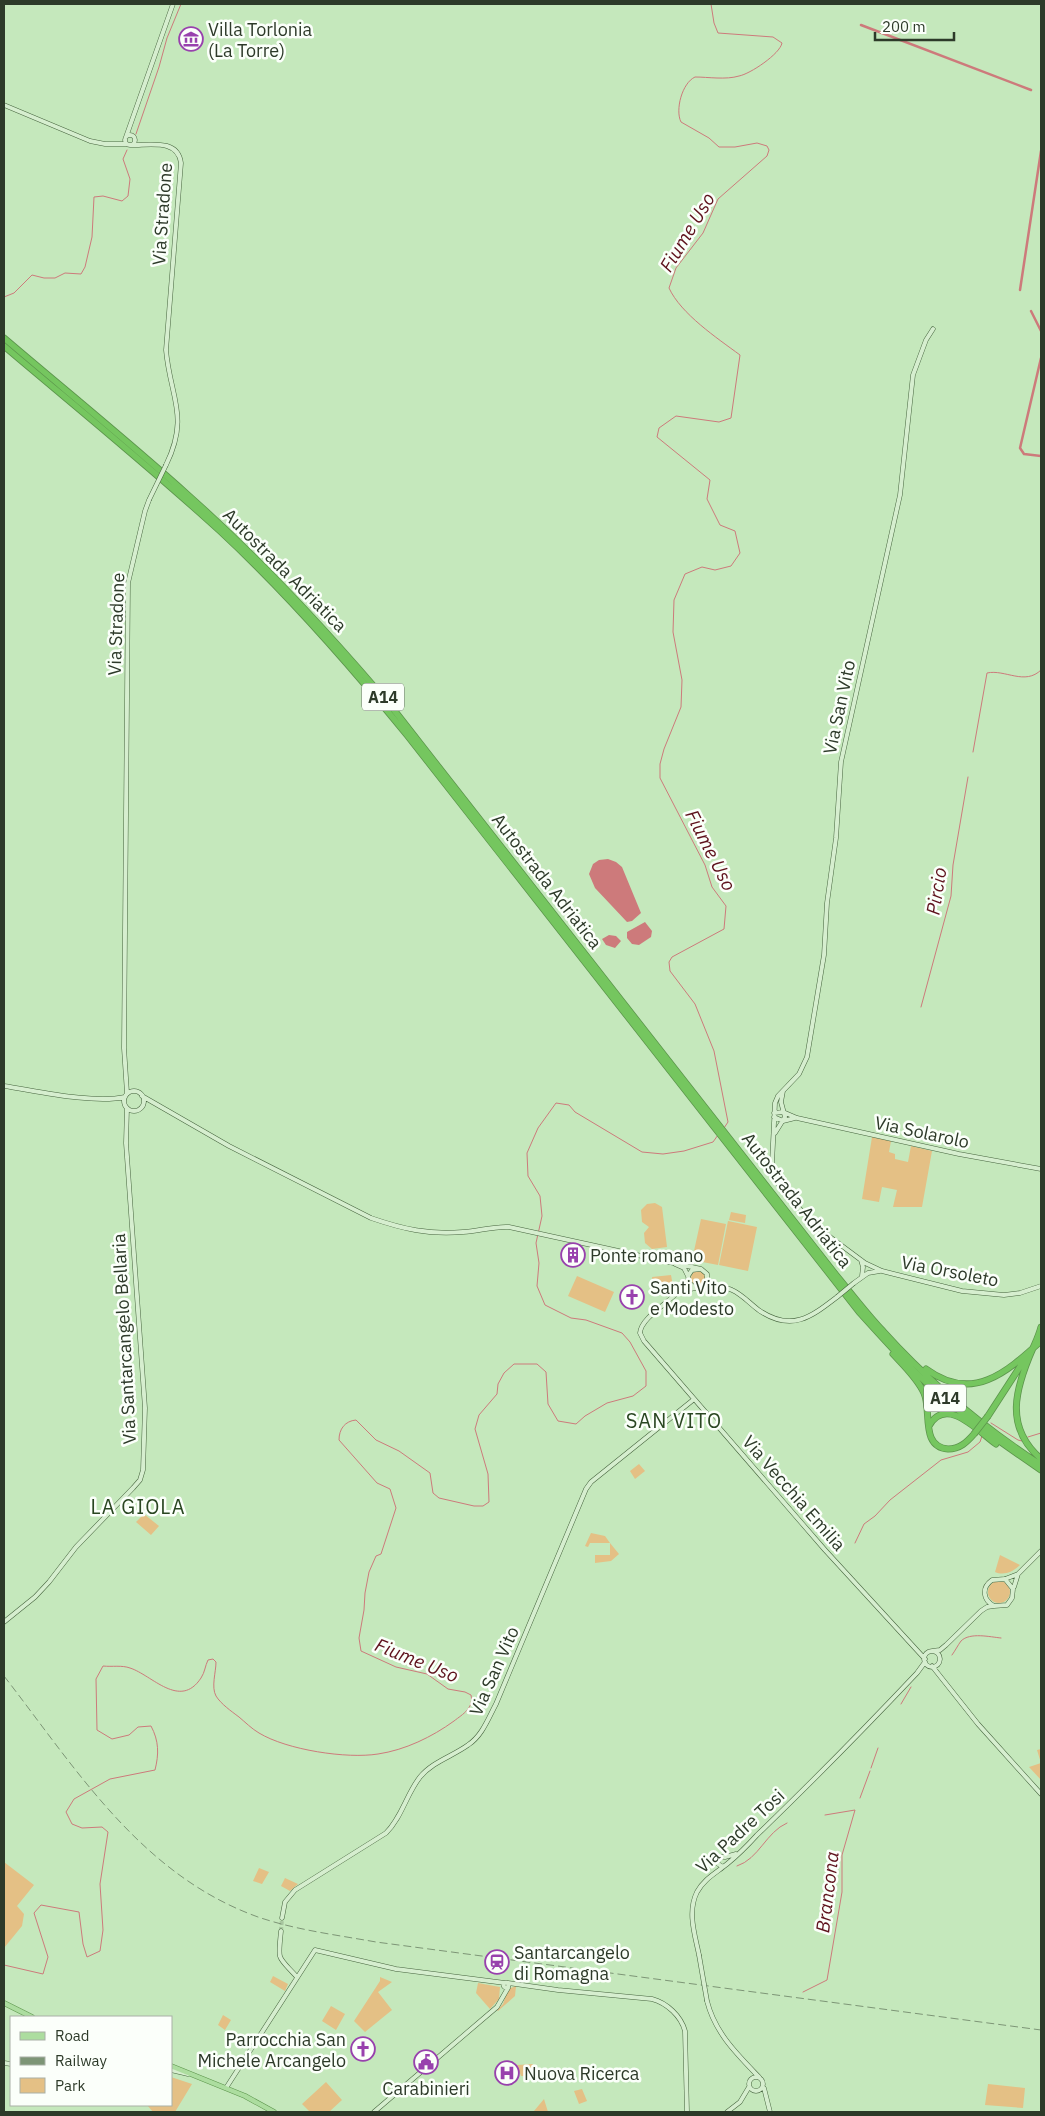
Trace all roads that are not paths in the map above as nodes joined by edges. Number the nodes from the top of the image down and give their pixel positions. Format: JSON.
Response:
{"nodes":[{"id":1,"x":173,"y":4,"type":"edge"},
{"id":2,"x":4,"y":105,"type":"edge"},
{"id":3,"x":130,"y":127,"type":"junction"},
{"id":4,"x":133,"y":137,"type":"junction"},
{"id":5,"x":126,"y":140,"type":"junction"},
{"id":6,"x":132,"y":145,"type":"junction"},
{"id":7,"x":145,"y":145,"type":"junction"},
{"id":8,"x":933,"y":329,"type":"dead end"},
{"id":9,"x":4,"y":338,"type":"edge"},
{"id":10,"x":4,"y":346,"type":"edge"},
{"id":11,"x":128,"y":1082,"type":"junction"},
{"id":12,"x":4,"y":1086,"type":"edge"},
{"id":13,"x":783,"y":1090,"type":"junction"},
{"id":14,"x":136,"y":1091,"type":"junction"},
{"id":15,"x":126,"y":1095,"type":"junction"},
{"id":16,"x":142,"y":1096,"type":"junction"},
{"id":17,"x":115,"y":1099,"type":"junction"},
{"id":18,"x":154,"y":1104,"type":"junction"},
{"id":19,"x":126,"y":1106,"type":"junction"},
{"id":20,"x":142,"y":1106,"type":"junction"},
{"id":21,"x":136,"y":1110,"type":"junction"},
{"id":22,"x":704,"y":1110,"type":"junction"},
{"id":23,"x":785,"y":1113,"type":"junction"},
{"id":24,"x":774,"y":1115,"type":"junction"},
{"id":25,"x":797,"y":1118,"type":"junction"},
{"id":26,"x":126,"y":1120,"type":"junction"},
{"id":27,"x":783,"y":1121,"type":"junction"},
{"id":28,"x":774,"y":1135,"type":"junction"},
{"id":29,"x":1041,"y":1169,"type":"edge"},
{"id":30,"x":861,"y":1260,"type":"junction"},
{"id":31,"x":673,"y":1262,"type":"junction"},
{"id":32,"x":701,"y":1268,"type":"junction"},
{"id":33,"x":882,"y":1271,"type":"junction"},
{"id":34,"x":862,"y":1276,"type":"junction"},
{"id":35,"x":688,"y":1278,"type":"junction"},
{"id":36,"x":708,"y":1280,"type":"junction"},
{"id":37,"x":1041,"y":1286,"type":"edge"},
{"id":38,"x":694,"y":1287,"type":"junction"},
{"id":39,"x":702,"y":1287,"type":"junction"},
{"id":40,"x":719,"y":1287,"type":"junction"},
{"id":41,"x":679,"y":1292,"type":"junction"},
{"id":42,"x":860,"y":1313,"type":"junction"},
{"id":43,"x":1041,"y":1327,"type":"edge"},
{"id":44,"x":1041,"y":1342,"type":"edge"},
{"id":45,"x":1032,"y":1349,"type":"junction"},
{"id":46,"x":907,"y":1357,"type":"junction"},
{"id":47,"x":693,"y":1400,"type":"junction"},
{"id":48,"x":929,"y":1426,"type":"junction"},
{"id":49,"x":1041,"y":1459,"type":"edge"},
{"id":50,"x":1041,"y":1465,"type":"edge"},
{"id":51,"x":1041,"y":1470,"type":"edge"},
{"id":52,"x":1041,"y":1474,"type":"edge"},
{"id":53,"x":1041,"y":1551,"type":"edge"},
{"id":54,"x":1018,"y":1574,"type":"junction"},
{"id":55,"x":1005,"y":1579,"type":"junction"},
{"id":56,"x":1013,"y":1590,"type":"junction"},
{"id":57,"x":986,"y":1600,"type":"junction"},
{"id":58,"x":994,"y":1606,"type":"junction"},
{"id":59,"x":980,"y":1611,"type":"junction"},
{"id":60,"x":4,"y":1622,"type":"edge"},
{"id":61,"x":946,"y":1645,"type":"junction"},
{"id":62,"x":914,"y":1647,"type":"junction"},
{"id":63,"x":931,"y":1651,"type":"junction"},
{"id":64,"x":940,"y":1659,"type":"junction"},
{"id":65,"x":925,"y":1660,"type":"junction"},
{"id":66,"x":938,"y":1664,"type":"junction"},
{"id":67,"x":931,"y":1666,"type":"junction"},
{"id":68,"x":917,"y":1673,"type":"junction"},
{"id":69,"x":939,"y":1677,"type":"junction"},
{"id":70,"x":1041,"y":1794,"type":"edge"},
{"id":71,"x":738,"y":1854,"type":"junction"},
{"id":72,"x":721,"y":1858,"type":"junction"},
{"id":73,"x":715,"y":1862,"type":"junction"},
{"id":74,"x":723,"y":1867,"type":"junction"},
{"id":75,"x":714,"y":1873,"type":"junction"},
{"id":76,"x":282,"y":1918,"type":"tunnel mouth"},
{"id":77,"x":281,"y":1931,"type":"tunnel mouth"},
{"id":78,"x":298,"y":1976,"type":"junction"},
{"id":79,"x":506,"y":1986,"type":"junction"},
{"id":80,"x":4,"y":2003,"type":"edge"},
{"id":81,"x":30,"y":2016,"type":"edge"},
{"id":82,"x":172,"y":2068,"type":"edge"},
{"id":83,"x":751,"y":2070,"type":"junction"},
{"id":84,"x":758,"y":2077,"type":"junction"},
{"id":85,"x":200,"y":2078,"type":"junction"},
{"id":86,"x":751,"y":2079,"type":"junction"},
{"id":87,"x":749,"y":2087,"type":"junction"},
{"id":88,"x":763,"y":2087,"type":"junction"},
{"id":89,"x":226,"y":2088,"type":"junction"},
{"id":90,"x":756,"y":2092,"type":"junction"},
{"id":91,"x":744,"y":2096,"type":"junction"},
{"id":92,"x":768,"y":2105,"type":"junction"},
{"id":93,"x":274,"y":2112,"type":"edge"},
{"id":94,"x":374,"y":2112,"type":"edge"},
{"id":95,"x":687,"y":2112,"type":"edge"},
{"id":96,"x":727,"y":2112,"type":"edge"},
{"id":97,"x":770,"y":2112,"type":"edge"}],
"edges":[{"from":1,"to":3,"type":"street"},
{"from":2,"to":5,"type":"street"},
{"from":3,"to":4,"type":"street"},
{"from":3,"to":5,"type":"street"},
{"from":4,"to":5,"type":"street"},
{"from":4,"to":6,"type":"street"},
{"from":4,"to":7,"type":"street","name":"Via Stradone"},
{"from":5,"to":6,"type":"street","name":"Via Stradone"},
{"from":6,"to":7,"type":"street","name":"Via Stradone"},
{"from":7,"to":11,"type":"street","name":"Via Stradone","bridge":true},
{"from":8,"to":13,"type":"street","name":"Via San Vito"},
{"from":9,"to":22,"type":"highway","name":"Autostrada Adriatica","number":"A14"},
{"from":10,"to":22,"type":"highway","name":"Autostrada Adriatica","number":"A14"},
{"from":11,"to":14,"type":"street"},
{"from":11,"to":15,"type":"street","name":"Via Stradone"},
{"from":12,"to":17,"type":"street"},
{"from":13,"to":23,"type":"street","name":"Via San Vito"},
{"from":13,"to":24,"type":"street","name":"Via San Vito"},
{"from":14,"to":15,"type":"street"},
{"from":14,"to":16,"type":"street"},
{"from":15,"to":17,"type":"street"},
{"from":15,"to":19,"type":"street"},
{"from":16,"to":18,"type":"street"},
{"from":16,"to":20,"type":"street"},
{"from":17,"to":19,"type":"street"},
{"from":18,"to":20,"type":"street"},
{"from":18,"to":31,"type":"street"},
{"from":19,"to":21,"type":"street"},
{"from":19,"to":26,"type":"street","name":"Via Santarcangelo Bellaria"},
{"from":20,"to":21,"type":"street"},
{"from":21,"to":26,"type":"street"},
{"from":22,"to":42,"type":"highway","name":"Autostrada Adriatica","number":"A14"},
{"from":22,"to":46,"type":"highway","name":"Autostrada Adriatica","number":"A14"},
{"from":23,"to":24,"type":"street","name":"Via Solarolo"},
{"from":23,"to":25,"type":"street","name":"Via Solarolo"},
{"from":23,"to":27,"type":"street","name":"Via San Vito"},
{"from":24,"to":27,"type":"street"},
{"from":24,"to":28,"type":"street","name":"Via San Vito"},
{"from":25,"to":27,"type":"street","name":"Via Solarolo"},
{"from":25,"to":29,"type":"street","name":"Via Solarolo"},
{"from":26,"to":60,"type":"street","name":"Via Santarcangelo Bellaria"},
{"from":27,"to":28,"type":"street","name":"Via San Vito"},
{"from":28,"to":30,"type":"street","name":"Via San Vito"},
{"from":30,"to":33,"type":"street","name":"Via Orsoleto"},
{"from":30,"to":34,"type":"street"},
{"from":31,"to":32,"type":"street"},
{"from":31,"to":35,"type":"street"},
{"from":32,"to":35,"type":"street"},
{"from":32,"to":36,"type":"street"},
{"from":33,"to":34,"type":"street","name":"Via Orsoleto"},
{"from":33,"to":37,"type":"street","name":"Via Orsoleto"},
{"from":34,"to":40,"type":"street","bridge":true},
{"from":35,"to":38,"type":"street"},
{"from":35,"to":41,"type":"street"},
{"from":36,"to":39,"type":"street"},
{"from":36,"to":40,"type":"street"},
{"from":38,"to":39,"type":"street"},
{"from":38,"to":41,"type":"street"},
{"from":39,"to":40,"type":"street"},
{"from":41,"to":47,"type":"street","name":"Via Vecchia Emilia"},
{"from":42,"to":48,"type":"highway"},
{"from":42,"to":51,"type":"highway","name":"Autostrada Adriatica","number":"A14"},
{"from":43,"to":45,"type":"highway"},
{"from":44,"to":45,"type":"highway"},
{"from":45,"to":46,"type":"highway"},
{"from":45,"to":48,"type":"highway","bridge":true},
{"from":45,"to":49,"type":"highway"},
{"from":46,"to":50,"type":"highway","name":"Autostrada Adriatica","number":"A14"},
{"from":47,"to":62,"type":"street","name":"Via Vecchia Emilia"},
{"from":47,"to":76,"type":"street","name":"Via San Vito"},
{"from":48,"to":52,"type":"highway"},
{"from":53,"to":54,"type":"street"},
{"from":54,"to":55,"type":"street"},
{"from":54,"to":56,"type":"street"},
{"from":55,"to":56,"type":"street"},
{"from":55,"to":57,"type":"street"},
{"from":56,"to":58,"type":"street"},
{"from":57,"to":58,"type":"street"},
{"from":57,"to":59,"type":"street"},
{"from":58,"to":59,"type":"street"},
{"from":59,"to":61,"type":"street"},
{"from":61,"to":63,"type":"street"},
{"from":61,"to":64,"type":"street"},
{"from":62,"to":63,"type":"street"},
{"from":62,"to":65,"type":"street","name":"Via Vecchia Emilia"},
{"from":63,"to":64,"type":"street"},
{"from":63,"to":65,"type":"street"},
{"from":64,"to":66,"type":"street"},
{"from":65,"to":67,"type":"street"},
{"from":65,"to":68,"type":"street"},
{"from":66,"to":67,"type":"street"},
{"from":66,"to":69,"type":"street"},
{"from":67,"to":68,"type":"street"},
{"from":67,"to":69,"type":"street"},
{"from":68,"to":71,"type":"street","name":"Via Padre Tosi"},
{"from":69,"to":70,"type":"street"},
{"from":71,"to":72,"type":"street"},
{"from":71,"to":74,"type":"street","name":"Via Padre Tosi"},
{"from":72,"to":73,"type":"street"},
{"from":72,"to":74,"type":"street"},
{"from":73,"to":74,"type":"street"},
{"from":73,"to":75,"type":"street"},
{"from":74,"to":75,"type":"street","name":"Via Padre Tosi"},
{"from":75,"to":83,"type":"street","name":"Via Padre Tosi","bridge":true},
{"from":77,"to":78,"type":"street"},
{"from":78,"to":79,"type":"street"},
{"from":78,"to":89,"type":"street"},
{"from":79,"to":94,"type":"street"},
{"from":79,"to":95,"type":"street"},
{"from":80,"to":81,"type":"main road"},
{"from":82,"to":85,"type":"main road"},
{"from":82,"to":85,"type":"main road"},
{"from":83,"to":84,"type":"street","name":"Via Padre Tosi"},
{"from":83,"to":86,"type":"street"},
{"from":84,"to":86,"type":"street"},
{"from":84,"to":88,"type":"street","name":"Via Padre Tosi"},
{"from":85,"to":89,"type":"main road"},
{"from":86,"to":87,"type":"street"},
{"from":87,"to":90,"type":"street","name":"Via Padre Tosi"},
{"from":87,"to":91,"type":"street"},
{"from":88,"to":90,"type":"street"},
{"from":88,"to":92,"type":"street","name":"Via Padre Tosi"},
{"from":89,"to":93,"type":"main road"},
{"from":90,"to":91,"type":"street"},
{"from":90,"to":92,"type":"street","name":"Via Padre Tosi"},
{"from":91,"to":96,"type":"street"},
{"from":92,"to":97,"type":"street","name":"Via Padre Tosi"}]}
